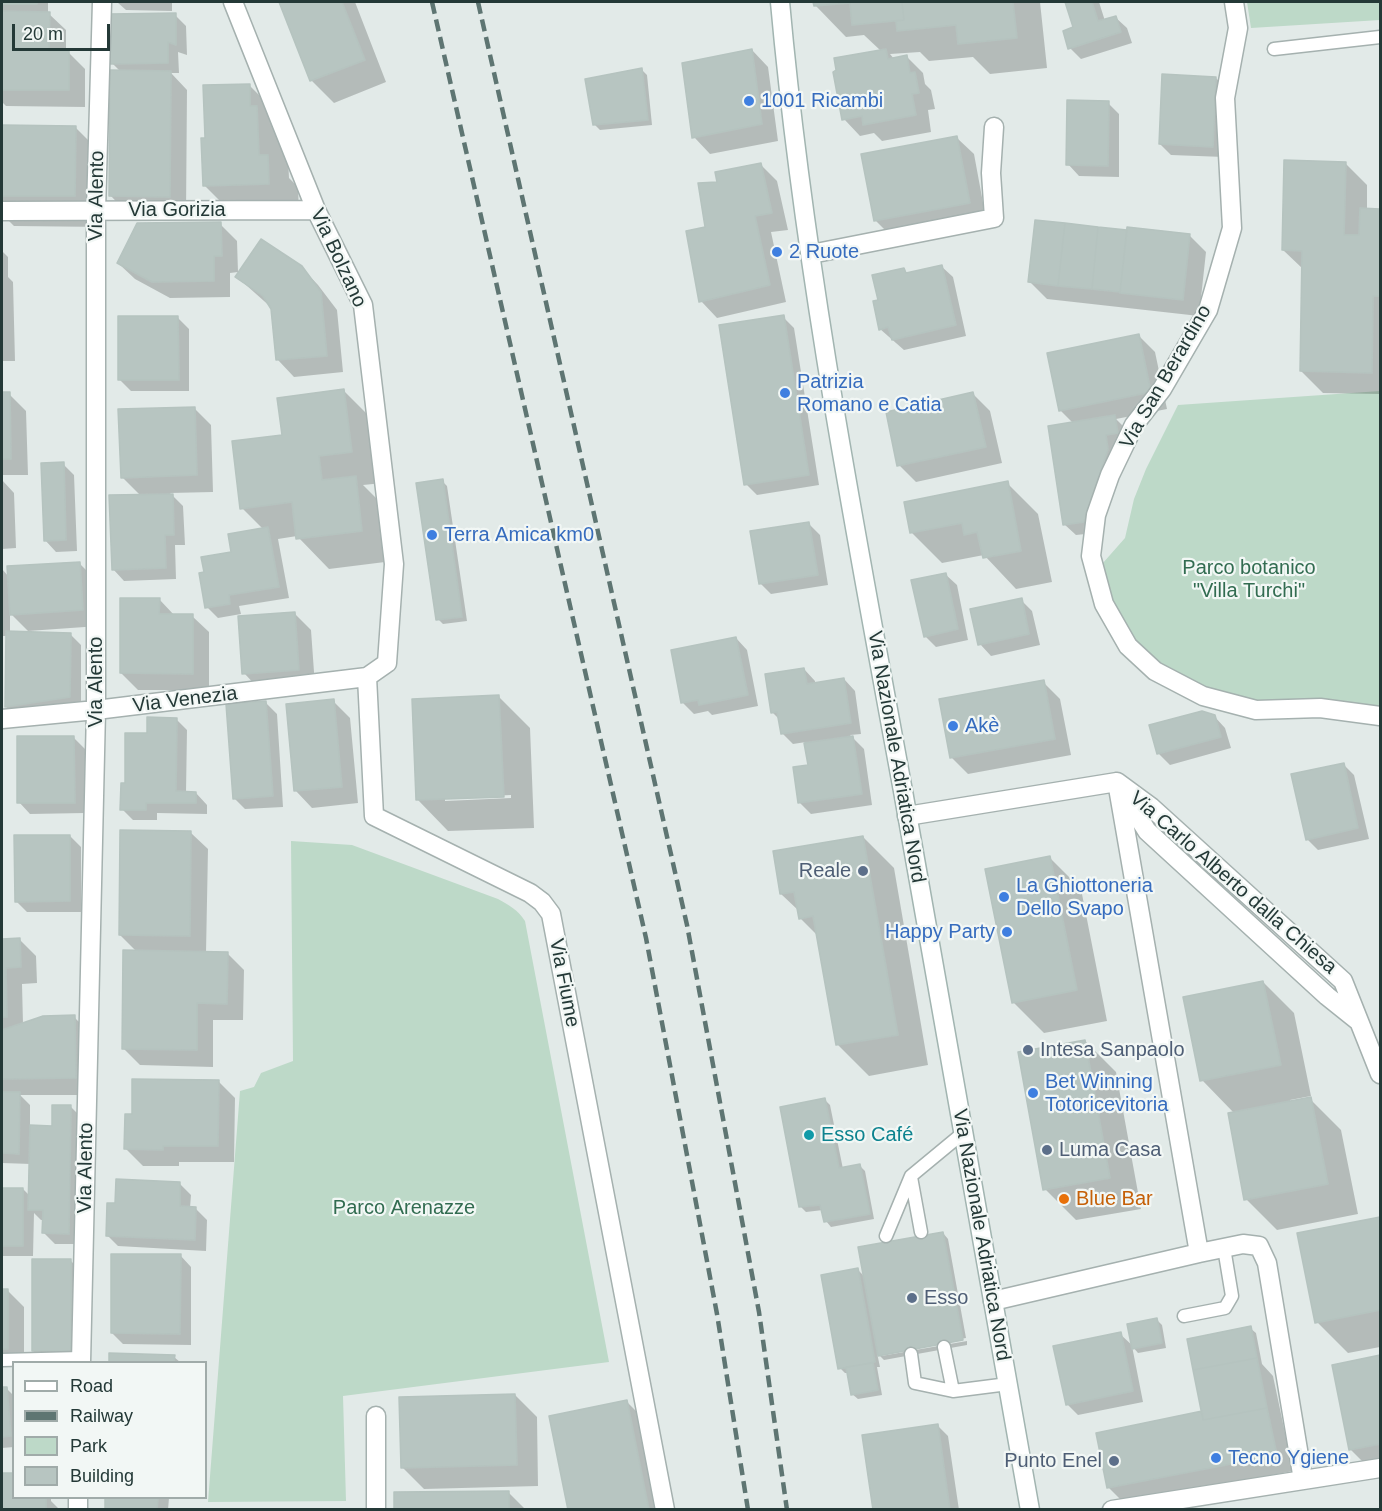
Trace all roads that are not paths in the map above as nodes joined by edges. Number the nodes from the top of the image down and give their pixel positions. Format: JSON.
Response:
{"nodes":[{"id":1,"x":102,"y":2,"type":"edge"},
{"id":2,"x":233,"y":2,"type":"edge"},
{"id":3,"x":780,"y":2,"type":"edge"},
{"id":4,"x":1234,"y":2,"type":"edge"},
{"id":5,"x":1380,"y":37,"type":"edge"},
{"id":6,"x":1274,"y":49,"type":"dead end"},
{"id":7,"x":994,"y":127,"type":"dead end"},
{"id":8,"x":96,"y":210,"type":"junction"},
{"id":9,"x":316,"y":210,"type":"junction"},
{"id":10,"x":2,"y":211,"type":"edge"},
{"id":11,"x":810,"y":254,"type":"junction"},
{"id":12,"x":367,"y":678,"type":"junction"},
{"id":13,"x":96,"y":710,"type":"junction"},
{"id":14,"x":1380,"y":716,"type":"edge"},
{"id":15,"x":2,"y":719,"type":"edge"},
{"id":16,"x":1117,"y":782,"type":"junction"},
{"id":17,"x":907,"y":816,"type":"junction"},
{"id":18,"x":1380,"y":1074,"type":"edge"},
{"id":19,"x":963,"y":1133,"type":"junction"},
{"id":20,"x":911,"y":1176,"type":"junction"},
{"id":21,"x":921,"y":1232,"type":"dead end"},
{"id":22,"x":886,"y":1236,"type":"dead end"},
{"id":23,"x":1224,"y":1248,"type":"junction"},
{"id":24,"x":1199,"y":1253,"type":"junction"},
{"id":25,"x":993,"y":1302,"type":"junction"},
{"id":26,"x":1184,"y":1316,"type":"dead end"},
{"id":27,"x":944,"y":1347,"type":"dead end"},
{"id":28,"x":911,"y":1354,"type":"dead end"},
{"id":29,"x":2,"y":1360,"type":"edge"},
{"id":30,"x":81,"y":1360,"type":"edge"},
{"id":31,"x":1008,"y":1384,"type":"junction"},
{"id":32,"x":953,"y":1391,"type":"junction"},
{"id":33,"x":376,"y":1416,"type":"dead end"},
{"id":34,"x":1380,"y":1468,"type":"edge"},
{"id":35,"x":1303,"y":1480,"type":"junction"},
{"id":36,"x":375,"y":1509,"type":"edge"},
{"id":37,"x":665,"y":1509,"type":"edge"},
{"id":38,"x":1030,"y":1509,"type":"edge"},
{"id":39,"x":1112,"y":1509,"type":"edge"}],
"edges":[{"from":1,"to":8,"type":"street","name":"Via Alento"},
{"from":2,"to":9,"type":"street","name":"Via Bolzano"},
{"from":3,"to":11,"type":"street","name":"Via Nazionale Adriatica Nord"},
{"from":4,"to":14,"type":"street","name":"Via San Berardino"},
{"from":5,"to":6,"type":"lane"},
{"from":7,"to":11,"type":"street"},
{"from":8,"to":9,"type":"street","name":"Via Gorizia"},
{"from":8,"to":10,"type":"street","name":"Via Gorizia"},
{"from":8,"to":13,"type":"street","name":"Via Alento"},
{"from":9,"to":12,"type":"street","name":"Via Bolzano"},
{"from":11,"to":17,"type":"street","name":"Via Nazionale Adriatica Nord"},
{"from":12,"to":13,"type":"street","name":"Via Venezia"},
{"from":12,"to":37,"type":"street","name":"Via Fiume"},
{"from":13,"to":15,"type":"street","name":"Via Venezia"},
{"from":13,"to":30,"type":"street","name":"Via Alento"},
{"from":16,"to":17,"type":"street","name":"Via Carlo Alberto dalla Chiesa"},
{"from":16,"to":18,"type":"street","name":"Via Carlo Alberto dalla Chiesa"},
{"from":16,"to":24,"type":"street","name":"Via Carlo Alberto dalla Chiesa"},
{"from":17,"to":19,"type":"street","name":"Via Nazionale Adriatica Nord"},
{"from":19,"to":20,"type":"lane"},
{"from":19,"to":25,"type":"street","name":"Via Nazionale Adriatica Nord"},
{"from":20,"to":21,"type":"lane"},
{"from":20,"to":22,"type":"lane"},
{"from":23,"to":24,"type":"street"},
{"from":23,"to":26,"type":"lane"},
{"from":23,"to":35,"type":"street"},
{"from":24,"to":25,"type":"street"},
{"from":25,"to":31,"type":"street","name":"Via Nazionale Adriatica Nord"},
{"from":27,"to":32,"type":"lane"},
{"from":28,"to":32,"type":"lane"},
{"from":29,"to":30,"type":"lane"},
{"from":31,"to":32,"type":"lane"},
{"from":31,"to":38,"type":"street","name":"Via Nazionale Adriatica Nord"},
{"from":33,"to":36,"type":"street"},
{"from":34,"to":35,"type":"street"},
{"from":35,"to":39,"type":"street"}]}
